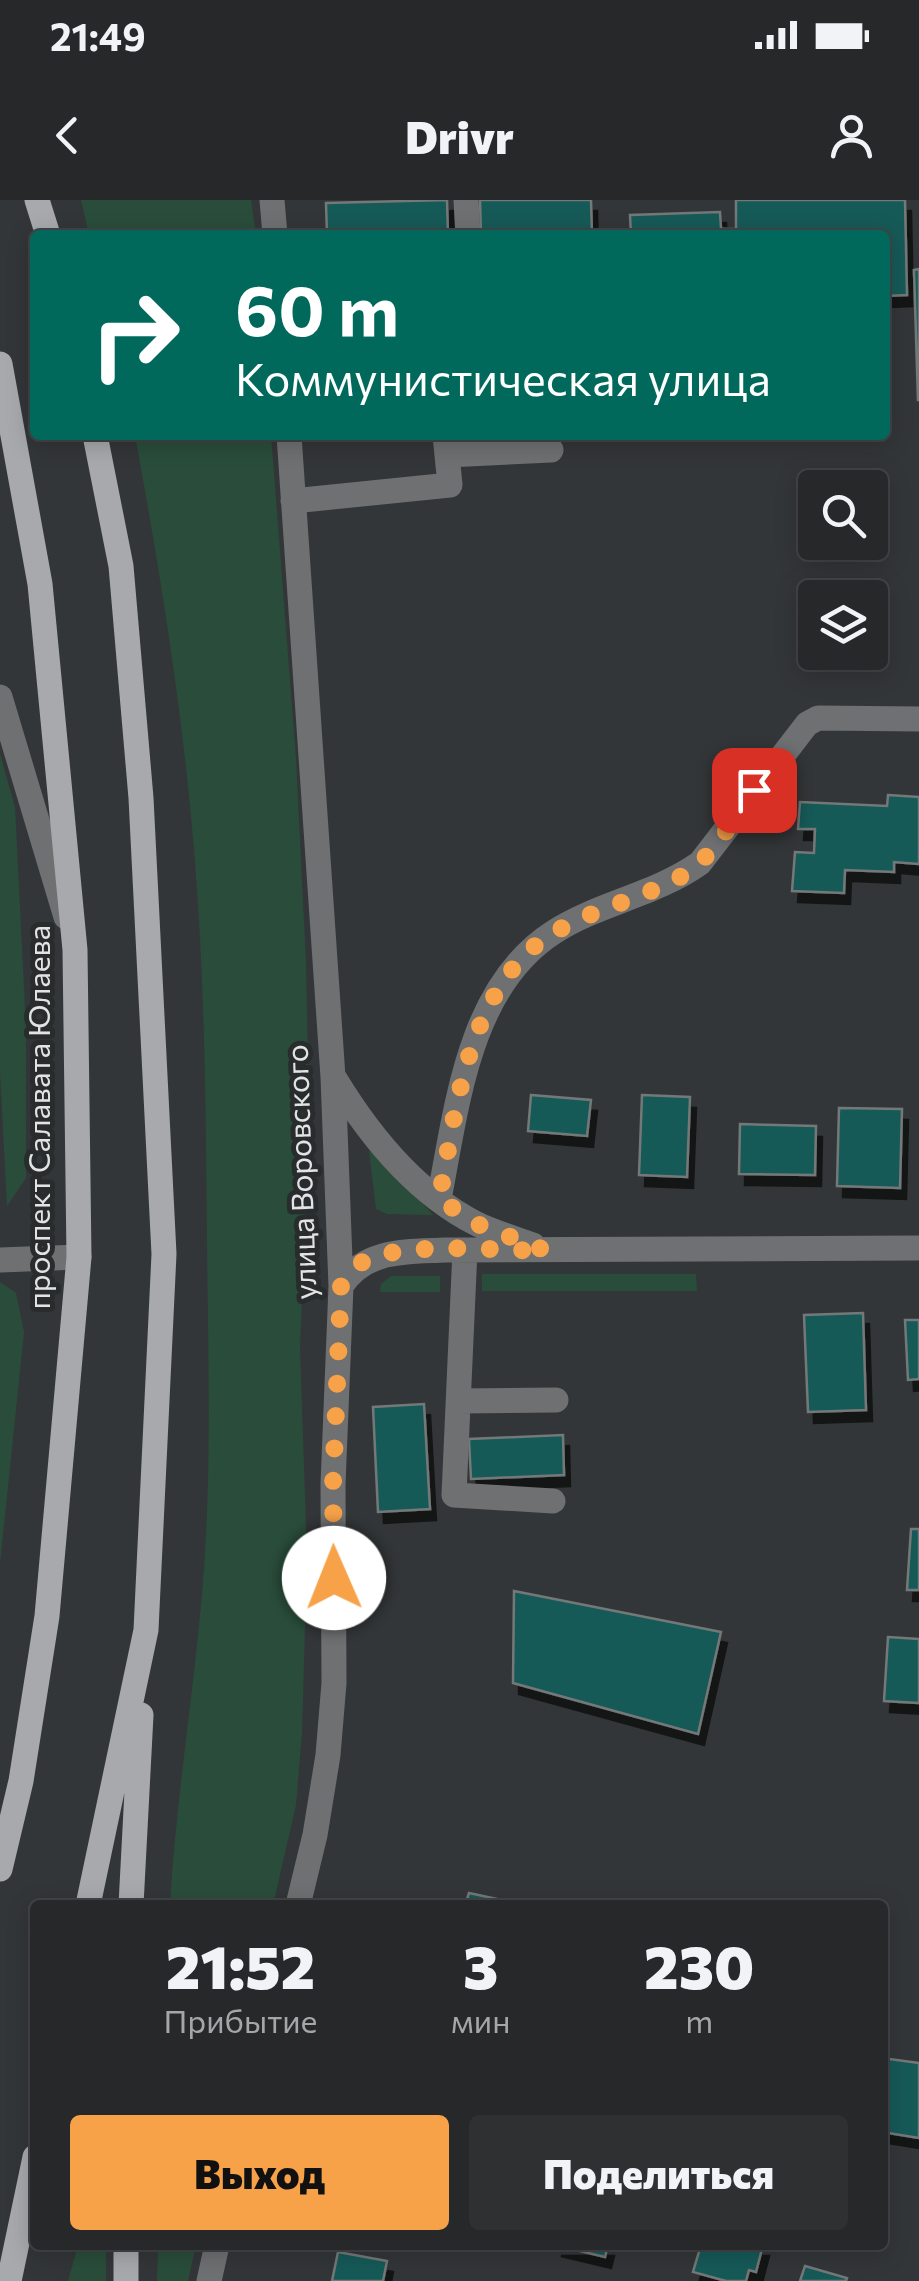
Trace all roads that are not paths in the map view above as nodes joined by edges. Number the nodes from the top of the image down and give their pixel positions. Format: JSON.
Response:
{"nodes":[{"id":1,"x":37,"y":200,"type":"edge"},
{"id":2,"x":272,"y":200,"type":"edge"},
{"id":3,"x":466,"y":200,"type":"edge"},
{"id":4,"x":46,"y":230,"type":"edge"},
{"id":5,"x":275,"y":230,"type":"edge"},
{"id":6,"x":468,"y":230,"type":"edge"},
{"id":7,"x":0,"y":364,"type":"edge"},
{"id":8,"x":96,"y":440,"type":"edge"},
{"id":9,"x":289,"y":440,"type":"edge"},
{"id":10,"x":446,"y":445,"type":"edge"},
{"id":11,"x":551,"y":450,"type":"dead end"},
{"id":12,"x":293,"y":501,"type":"junction"},
{"id":13,"x":0,"y":697,"type":"edge"},
{"id":14,"x":919,"y":718,"type":"edge"},
{"id":15,"x":75,"y":950,"type":"junction"},
{"id":16,"x":333,"y":1077,"type":"junction"},
{"id":17,"x":439,"y":1199,"type":"junction"},
{"id":18,"x":919,"y":1248,"type":"edge"},
{"id":19,"x":465,"y":1250,"type":"junction"},
{"id":20,"x":547,"y":1251,"type":"junction"},
{"id":21,"x":79,"y":1257,"type":"junction"},
{"id":22,"x":0,"y":1260,"type":"edge"},
{"id":23,"x":341,"y":1286,"type":"junction"},
{"id":24,"x":556,"y":1400,"type":"dead end"},
{"id":25,"x":458,"y":1401,"type":"junction"},
{"id":26,"x":552,"y":1501,"type":"dead end"},
{"id":27,"x":146,"y":1630,"type":"junction"},
{"id":28,"x":10,"y":1786,"type":"edge"},
{"id":29,"x":0,"y":1869,"type":"edge"},
{"id":30,"x":89,"y":1900,"type":"edge"},
{"id":31,"x":131,"y":1900,"type":"edge"},
{"id":32,"x":299,"y":1900,"type":"edge"},
{"id":33,"x":30,"y":2181,"type":"edge"},
{"id":34,"x":126,"y":2250,"type":"edge"},
{"id":35,"x":216,"y":2250,"type":"edge"},
{"id":36,"x":9,"y":2281,"type":"edge"},
{"id":37,"x":126,"y":2281,"type":"edge"},
{"id":38,"x":208,"y":2281,"type":"edge"}],
"edges":[{"from":1,"to":4,"type":"main road"},
{"from":2,"to":5,"type":"street"},
{"from":3,"to":6,"type":"street"},
{"from":7,"to":15,"type":"main road","name":"проспект Салавата Юлаева"},
{"from":8,"to":27,"type":"main road"},
{"from":9,"to":12,"type":"street","name":"улица Воровского"},
{"from":10,"to":11,"type":"street"},
{"from":10,"to":12,"type":"street"},
{"from":12,"to":16,"type":"street","name":"улица Воровского"},
{"from":13,"to":15,"type":"street"},
{"from":14,"to":17,"type":"street"},
{"from":15,"to":21,"type":"main road","name":"проспект Салавата Юлаева"},
{"from":16,"to":17,"type":"street"},
{"from":16,"to":23,"type":"street","name":"улица Воровского"},
{"from":17,"to":20,"type":"street"},
{"from":18,"to":20,"type":"street"},
{"from":19,"to":20,"type":"street"},
{"from":19,"to":23,"type":"street"},
{"from":19,"to":25,"type":"street"},
{"from":21,"to":22,"type":"street"},
{"from":21,"to":28,"type":"main road","name":"проспект Салавата Юлаева"},
{"from":23,"to":32,"type":"street","name":"улица Воровского"},
{"from":24,"to":25,"type":"street"},
{"from":25,"to":26,"type":"street"},
{"from":27,"to":30,"type":"main road"},
{"from":27,"to":31,"type":"main road"},
{"from":28,"to":29,"type":"main road","name":"проспект Салавата Юлаева"},
{"from":33,"to":36,"type":"main road"},
{"from":34,"to":37,"type":"main road"},
{"from":35,"to":38,"type":"street"}]}
